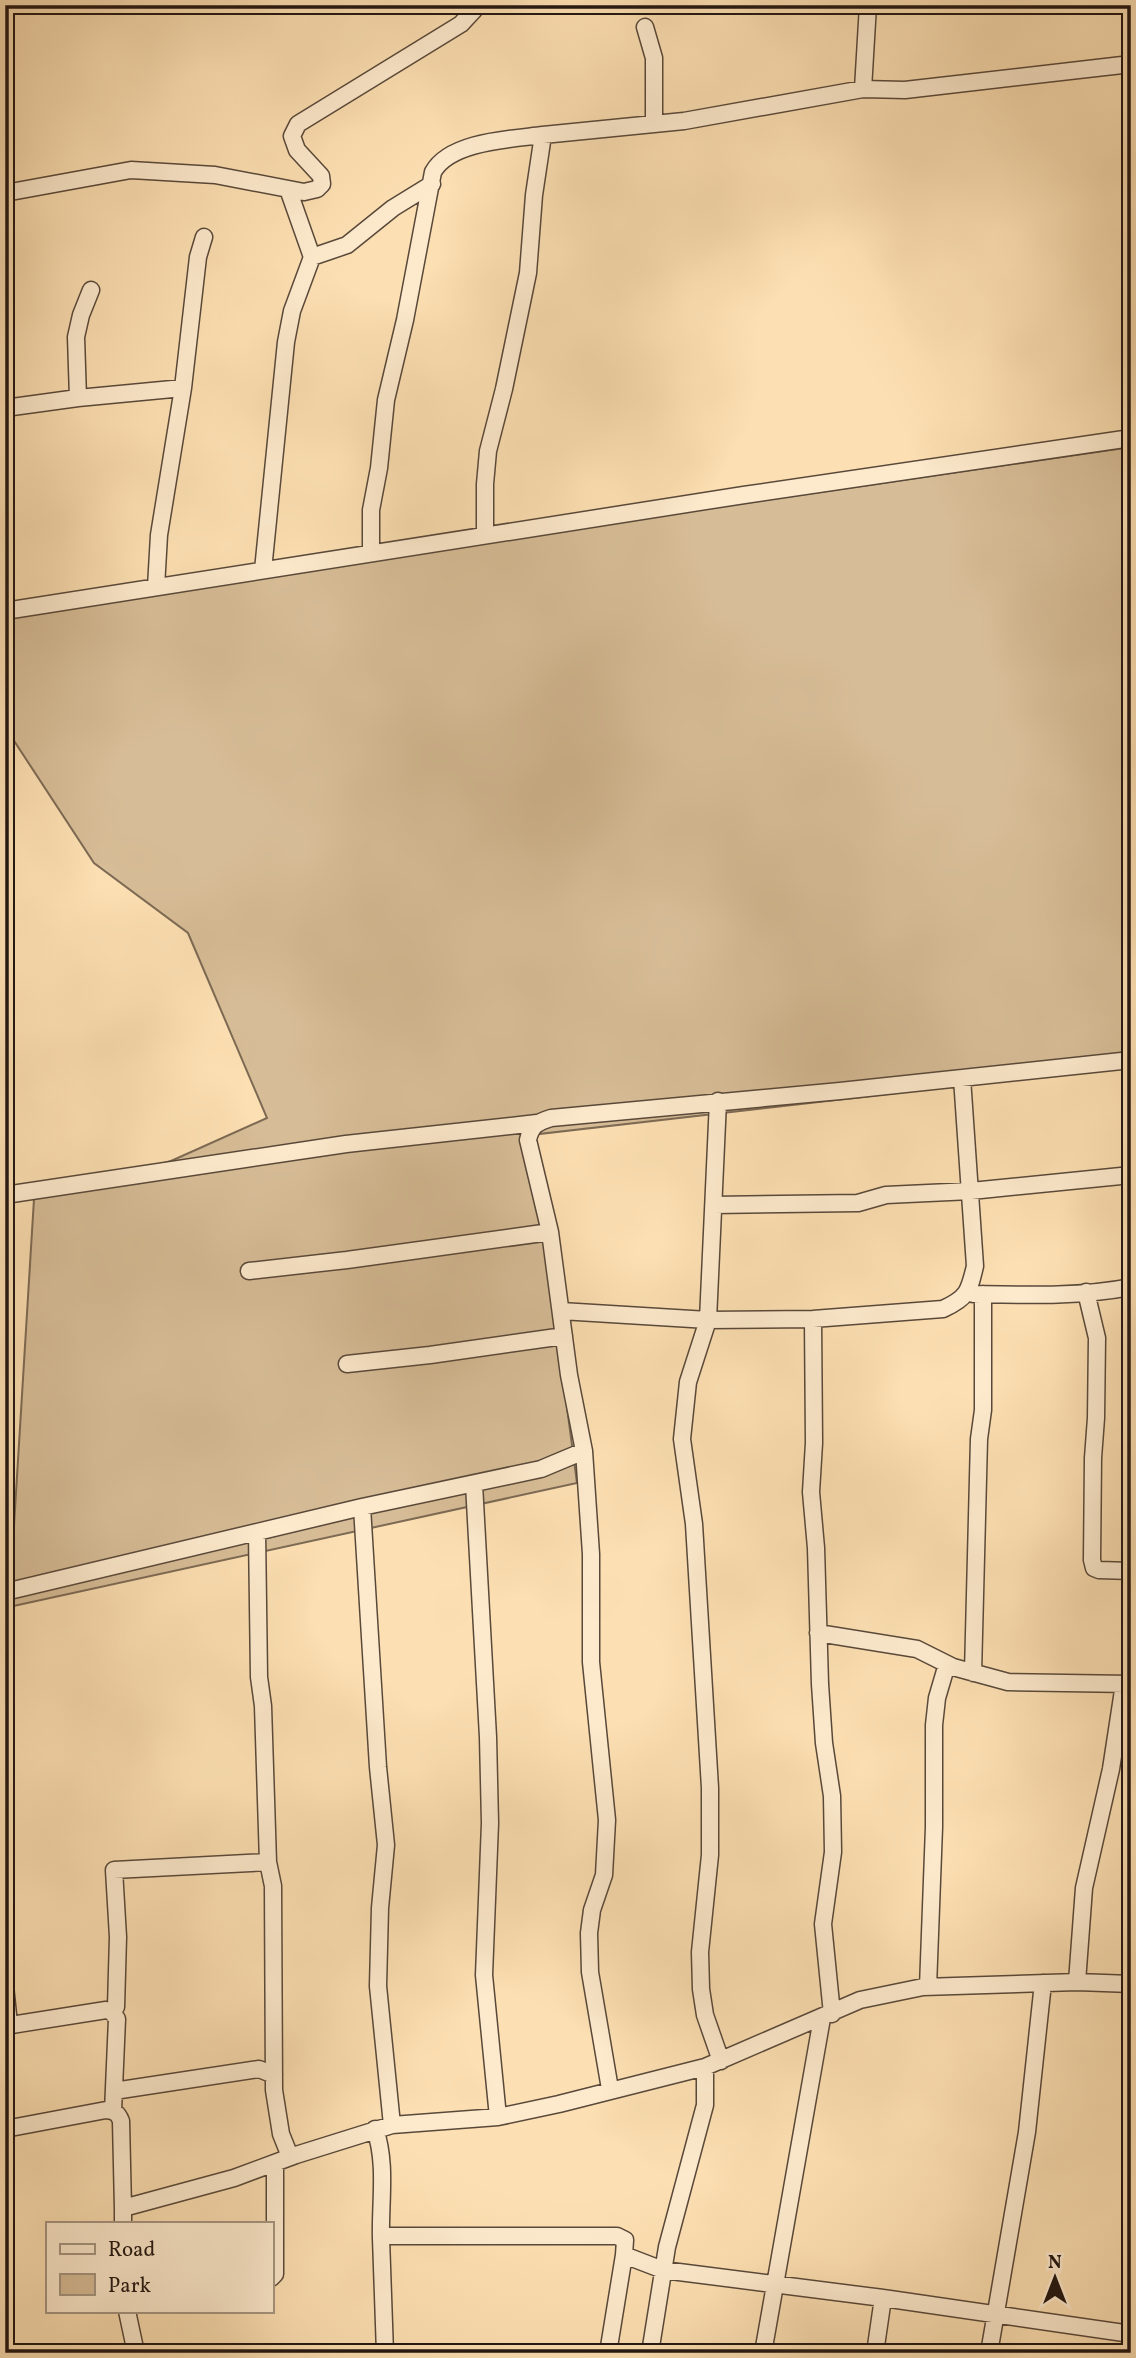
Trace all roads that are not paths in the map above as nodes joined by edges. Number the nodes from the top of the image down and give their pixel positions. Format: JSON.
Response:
{"nodes":[{"id":1,"x":476,"y":5,"type":"edge"},
{"id":2,"x":868,"y":5,"type":"edge"},
{"id":3,"x":645,"y":27,"type":"dead end"},
{"id":4,"x":1131,"y":64,"type":"edge"},
{"id":5,"x":863,"y":89,"type":"junction"},
{"id":6,"x":654,"y":124,"type":"junction"},
{"id":7,"x":543,"y":135,"type":"junction"},
{"id":8,"x":430,"y":180,"type":"junction"},
{"id":9,"x":288,"y":189,"type":"junction"},
{"id":10,"x":5,"y":193,"type":"edge"},
{"id":11,"x":204,"y":237,"type":"dead end"},
{"id":12,"x":312,"y":257,"type":"junction"},
{"id":13,"x":91,"y":290,"type":"dead end"},
{"id":14,"x":183,"y":388,"type":"junction"},
{"id":15,"x":78,"y":398,"type":"junction"},
{"id":16,"x":5,"y":408,"type":"edge"},
{"id":17,"x":1131,"y":438,"type":"edge"},
{"id":18,"x":485,"y":536,"type":"junction"},
{"id":19,"x":371,"y":553,"type":"junction"},
{"id":20,"x":263,"y":570,"type":"junction"},
{"id":21,"x":156,"y":587,"type":"junction"},
{"id":22,"x":5,"y":611,"type":"edge"},
{"id":23,"x":1131,"y":1060,"type":"edge"},
{"id":24,"x":962,"y":1078,"type":"junction"},
{"id":25,"x":718,"y":1101,"type":"junction"},
{"id":26,"x":537,"y":1123,"type":"junction"},
{"id":27,"x":1131,"y":1175,"type":"edge"},
{"id":28,"x":971,"y":1191,"type":"junction"},
{"id":29,"x":5,"y":1195,"type":"edge"},
{"id":30,"x":714,"y":1205,"type":"junction"},
{"id":31,"x":550,"y":1232,"type":"junction"},
{"id":32,"x":249,"y":1271,"type":"dead end"},
{"id":33,"x":1131,"y":1287,"type":"edge"},
{"id":34,"x":1086,"y":1292,"type":"junction"},
{"id":35,"x":975,"y":1294,"type":"junction"},
{"id":36,"x":561,"y":1311,"type":"junction"},
{"id":37,"x":813,"y":1319,"type":"junction"},
{"id":38,"x":708,"y":1320,"type":"junction"},
{"id":39,"x":564,"y":1336,"type":"junction"},
{"id":40,"x":347,"y":1364,"type":"dead end"},
{"id":41,"x":584,"y":1451,"type":"junction"},
{"id":42,"x":474,"y":1484,"type":"junction"},
{"id":43,"x":362,"y":1507,"type":"junction"},
{"id":44,"x":257,"y":1532,"type":"junction"},
{"id":45,"x":1131,"y":1572,"type":"edge"},
{"id":46,"x":5,"y":1592,"type":"edge"},
{"id":47,"x":818,"y":1633,"type":"junction"},
{"id":48,"x":947,"y":1664,"type":"junction"},
{"id":49,"x":973,"y":1673,"type":"junction"},
{"id":50,"x":1128,"y":1684,"type":"edge"},
{"id":51,"x":268,"y":1862,"type":"junction"},
{"id":52,"x":1077,"y":1982,"type":"junction"},
{"id":53,"x":1043,"y":1983,"type":"junction"},
{"id":54,"x":1131,"y":1984,"type":"edge"},
{"id":55,"x":5,"y":1986,"type":"edge"},
{"id":56,"x":928,"y":1987,"type":"junction"},
{"id":57,"x":113,"y":2012,"type":"junction"},
{"id":58,"x":827,"y":2016,"type":"junction"},
{"id":59,"x":7,"y":2025,"type":"edge"},
{"id":60,"x":713,"y":2064,"type":"junction"},
{"id":61,"x":274,"y":2075,"type":"junction"},
{"id":62,"x":610,"y":2090,"type":"junction"},
{"id":63,"x":114,"y":2091,"type":"junction"},
{"id":64,"x":113,"y":2111,"type":"junction"},
{"id":65,"x":498,"y":2117,"type":"junction"},
{"id":66,"x":392,"y":2125,"type":"junction"},
{"id":67,"x":5,"y":2129,"type":"edge"},
{"id":68,"x":375,"y":2129,"type":"junction"},
{"id":69,"x":296,"y":2155,"type":"junction"},
{"id":70,"x":275,"y":2163,"type":"junction"},
{"id":71,"x":123,"y":2216,"type":"edge"},
{"id":72,"x":381,"y":2236,"type":"junction"},
{"id":73,"x":624,"y":2255,"type":"junction"},
{"id":74,"x":663,"y":2270,"type":"junction"},
{"id":75,"x":273,"y":2276,"type":"edge"},
{"id":76,"x":774,"y":2284,"type":"junction"},
{"id":77,"x":883,"y":2298,"type":"junction"},
{"id":78,"x":130,"y":2312,"type":"edge"},
{"id":79,"x":994,"y":2314,"type":"junction"},
{"id":80,"x":1131,"y":2334,"type":"edge"},
{"id":81,"x":136,"y":2353,"type":"edge"},
{"id":82,"x":386,"y":2353,"type":"edge"},
{"id":83,"x":608,"y":2353,"type":"edge"},
{"id":84,"x":650,"y":2353,"type":"edge"},
{"id":85,"x":763,"y":2353,"type":"edge"},
{"id":86,"x":875,"y":2353,"type":"edge"},
{"id":87,"x":989,"y":2353,"type":"edge"}],
"edges":[{"from":1,"to":9,"type":"street"},
{"from":2,"to":5,"type":"street"},
{"from":3,"to":6,"type":"street"},
{"from":4,"to":5,"type":"street"},
{"from":5,"to":6,"type":"street"},
{"from":6,"to":7,"type":"street"},
{"from":7,"to":8,"type":"street"},
{"from":7,"to":18,"type":"street"},
{"from":8,"to":12,"type":"street"},
{"from":8,"to":19,"type":"street"},
{"from":9,"to":10,"type":"street"},
{"from":9,"to":12,"type":"street"},
{"from":11,"to":14,"type":"street"},
{"from":12,"to":20,"type":"street"},
{"from":13,"to":15,"type":"street"},
{"from":14,"to":15,"type":"street"},
{"from":14,"to":21,"type":"street"},
{"from":15,"to":16,"type":"street"},
{"from":17,"to":18,"type":"street"},
{"from":18,"to":19,"type":"street"},
{"from":19,"to":20,"type":"street"},
{"from":20,"to":21,"type":"street"},
{"from":21,"to":22,"type":"street"},
{"from":23,"to":24,"type":"street"},
{"from":24,"to":25,"type":"street"},
{"from":24,"to":28,"type":"street"},
{"from":25,"to":26,"type":"street"},
{"from":25,"to":30,"type":"street"},
{"from":26,"to":29,"type":"street"},
{"from":26,"to":31,"type":"street"},
{"from":27,"to":28,"type":"street"},
{"from":28,"to":30,"type":"street"},
{"from":28,"to":35,"type":"street"},
{"from":30,"to":38,"type":"street"},
{"from":31,"to":32,"type":"street"},
{"from":31,"to":36,"type":"street"},
{"from":33,"to":34,"type":"street"},
{"from":34,"to":35,"type":"street"},
{"from":34,"to":45,"type":"street"},
{"from":35,"to":37,"type":"street"},
{"from":35,"to":49,"type":"street"},
{"from":36,"to":38,"type":"street"},
{"from":36,"to":39,"type":"street"},
{"from":37,"to":38,"type":"street"},
{"from":37,"to":47,"type":"street"},
{"from":38,"to":60,"type":"street"},
{"from":39,"to":40,"type":"street"},
{"from":39,"to":41,"type":"street"},
{"from":41,"to":42,"type":"street"},
{"from":41,"to":62,"type":"street"},
{"from":42,"to":43,"type":"street"},
{"from":42,"to":65,"type":"street"},
{"from":43,"to":44,"type":"street"},
{"from":43,"to":66,"type":"street"},
{"from":44,"to":46,"type":"street"},
{"from":44,"to":51,"type":"street"},
{"from":47,"to":48,"type":"street"},
{"from":47,"to":58,"type":"street"},
{"from":48,"to":49,"type":"street"},
{"from":48,"to":56,"type":"street"},
{"from":49,"to":50,"type":"street"},
{"from":50,"to":52,"type":"street"},
{"from":51,"to":57,"type":"street"},
{"from":51,"to":61,"type":"street"},
{"from":52,"to":53,"type":"street"},
{"from":52,"to":54,"type":"street"},
{"from":53,"to":56,"type":"street"},
{"from":53,"to":79,"type":"street"},
{"from":55,"to":59,"type":"street"},
{"from":56,"to":58,"type":"street"},
{"from":57,"to":59,"type":"street"},
{"from":57,"to":63,"type":"street"},
{"from":58,"to":60,"type":"street"},
{"from":58,"to":76,"type":"street"},
{"from":60,"to":62,"type":"street"},
{"from":60,"to":74,"type":"street"},
{"from":61,"to":63,"type":"street"},
{"from":61,"to":69,"type":"street"},
{"from":62,"to":65,"type":"street"},
{"from":63,"to":64,"type":"street"},
{"from":64,"to":67,"type":"street"},
{"from":64,"to":71,"type":"street"},
{"from":65,"to":66,"type":"street"},
{"from":66,"to":68,"type":"street"},
{"from":68,"to":69,"type":"street"},
{"from":68,"to":72,"type":"street"},
{"from":69,"to":70,"type":"street"},
{"from":70,"to":71,"type":"street"},
{"from":70,"to":75,"type":"street"},
{"from":72,"to":73,"type":"street"},
{"from":72,"to":82,"type":"street"},
{"from":73,"to":74,"type":"street"},
{"from":73,"to":83,"type":"street"},
{"from":74,"to":76,"type":"street"},
{"from":74,"to":84,"type":"street"},
{"from":76,"to":77,"type":"street"},
{"from":76,"to":85,"type":"street"},
{"from":77,"to":79,"type":"street"},
{"from":77,"to":86,"type":"street"},
{"from":78,"to":81,"type":"street"},
{"from":79,"to":80,"type":"street"},
{"from":79,"to":87,"type":"street"}]}
